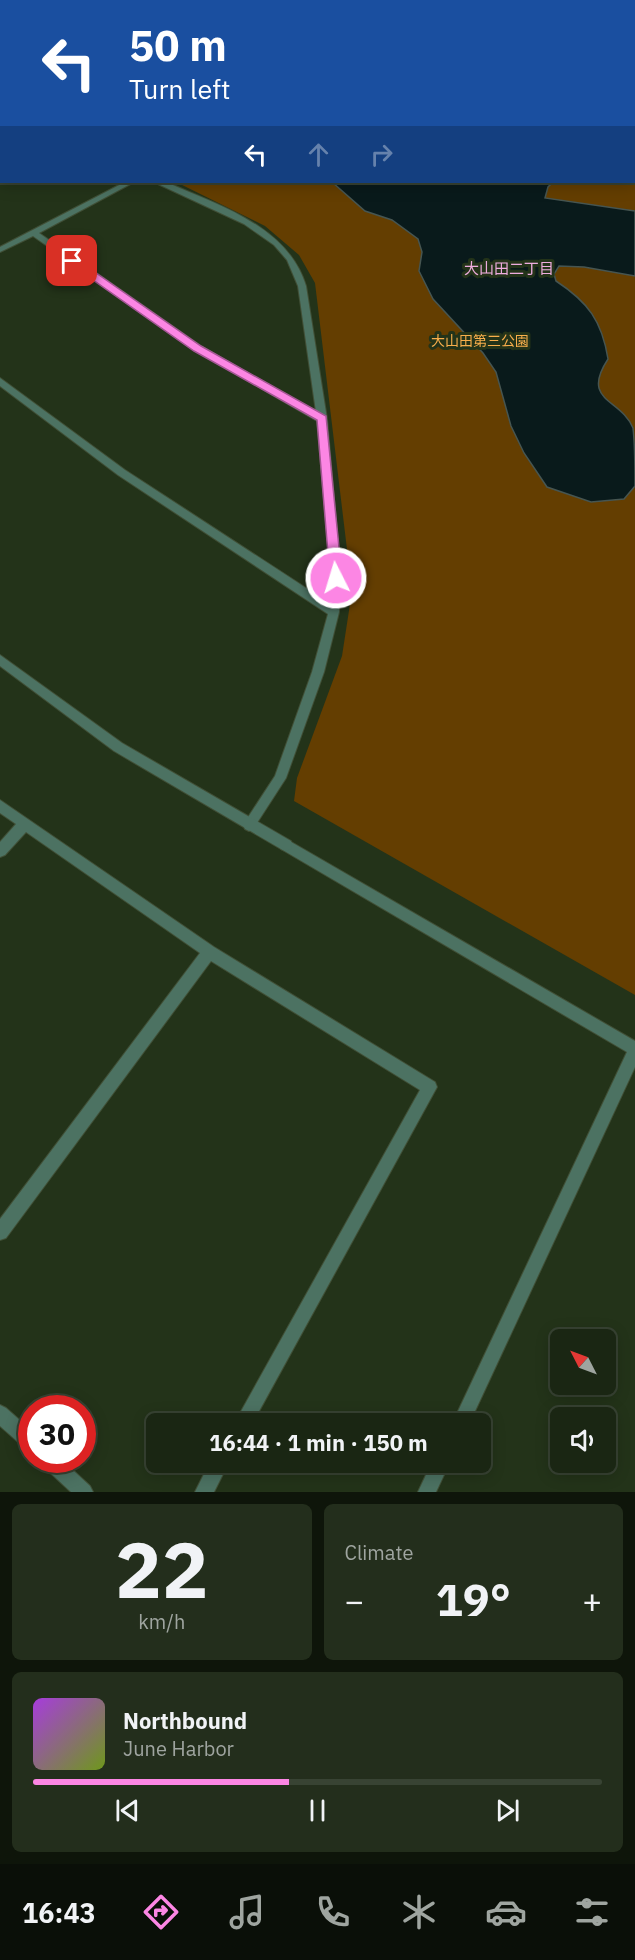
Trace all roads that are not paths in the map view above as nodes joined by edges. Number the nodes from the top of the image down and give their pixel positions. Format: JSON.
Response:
{"nodes":[{"id":1,"x":128,"y":183,"type":"edge"},
{"id":2,"x":163,"y":183,"type":"edge"},
{"id":3,"x":34,"y":233,"type":"junction"},
{"id":4,"x":0,"y":250,"type":"edge"},
{"id":5,"x":0,"y":381,"type":"edge"},
{"id":6,"x":322,"y":418,"type":"junction"},
{"id":7,"x":334,"y":612,"type":"junction"},
{"id":8,"x":0,"y":660,"type":"edge"},
{"id":9,"x":0,"y":806,"type":"edge"},
{"id":10,"x":24,"y":825,"type":"junction"},
{"id":11,"x":249,"y":825,"type":"junction"},
{"id":12,"x":0,"y":851,"type":"edge"},
{"id":13,"x":209,"y":952,"type":"junction"},
{"id":14,"x":635,"y":1050,"type":"edge"},
{"id":15,"x":0,"y":1232,"type":"edge"},
{"id":16,"x":248,"y":1413,"type":"edge"},
{"id":17,"x":464,"y":1413,"type":"edge"},
{"id":18,"x":0,"y":1414,"type":"edge"},
{"id":19,"x":18,"y":1430,"type":"edge"},
{"id":20,"x":63,"y":1473,"type":"edge"},
{"id":21,"x":214,"y":1473,"type":"edge"},
{"id":22,"x":436,"y":1473,"type":"edge"},
{"id":23,"x":84,"y":1492,"type":"edge"},
{"id":24,"x":204,"y":1492,"type":"edge"},
{"id":25,"x":427,"y":1492,"type":"edge"}],
"edges":[{"from":1,"to":3,"type":"street"},
{"from":2,"to":6,"type":"street"},
{"from":3,"to":4,"type":"street"},
{"from":3,"to":6,"type":"street"},
{"from":5,"to":7,"type":"street"},
{"from":6,"to":7,"type":"street"},
{"from":7,"to":11,"type":"street"},
{"from":8,"to":11,"type":"street"},
{"from":9,"to":10,"type":"street"},
{"from":10,"to":12,"type":"street"},
{"from":10,"to":13,"type":"street"},
{"from":11,"to":14,"type":"street"},
{"from":13,"to":15,"type":"street"},
{"from":13,"to":16,"type":"street"},
{"from":14,"to":17,"type":"street"},
{"from":18,"to":19,"type":"street"},
{"from":20,"to":23,"type":"street"},
{"from":21,"to":24,"type":"street"},
{"from":22,"to":25,"type":"street"}]}
